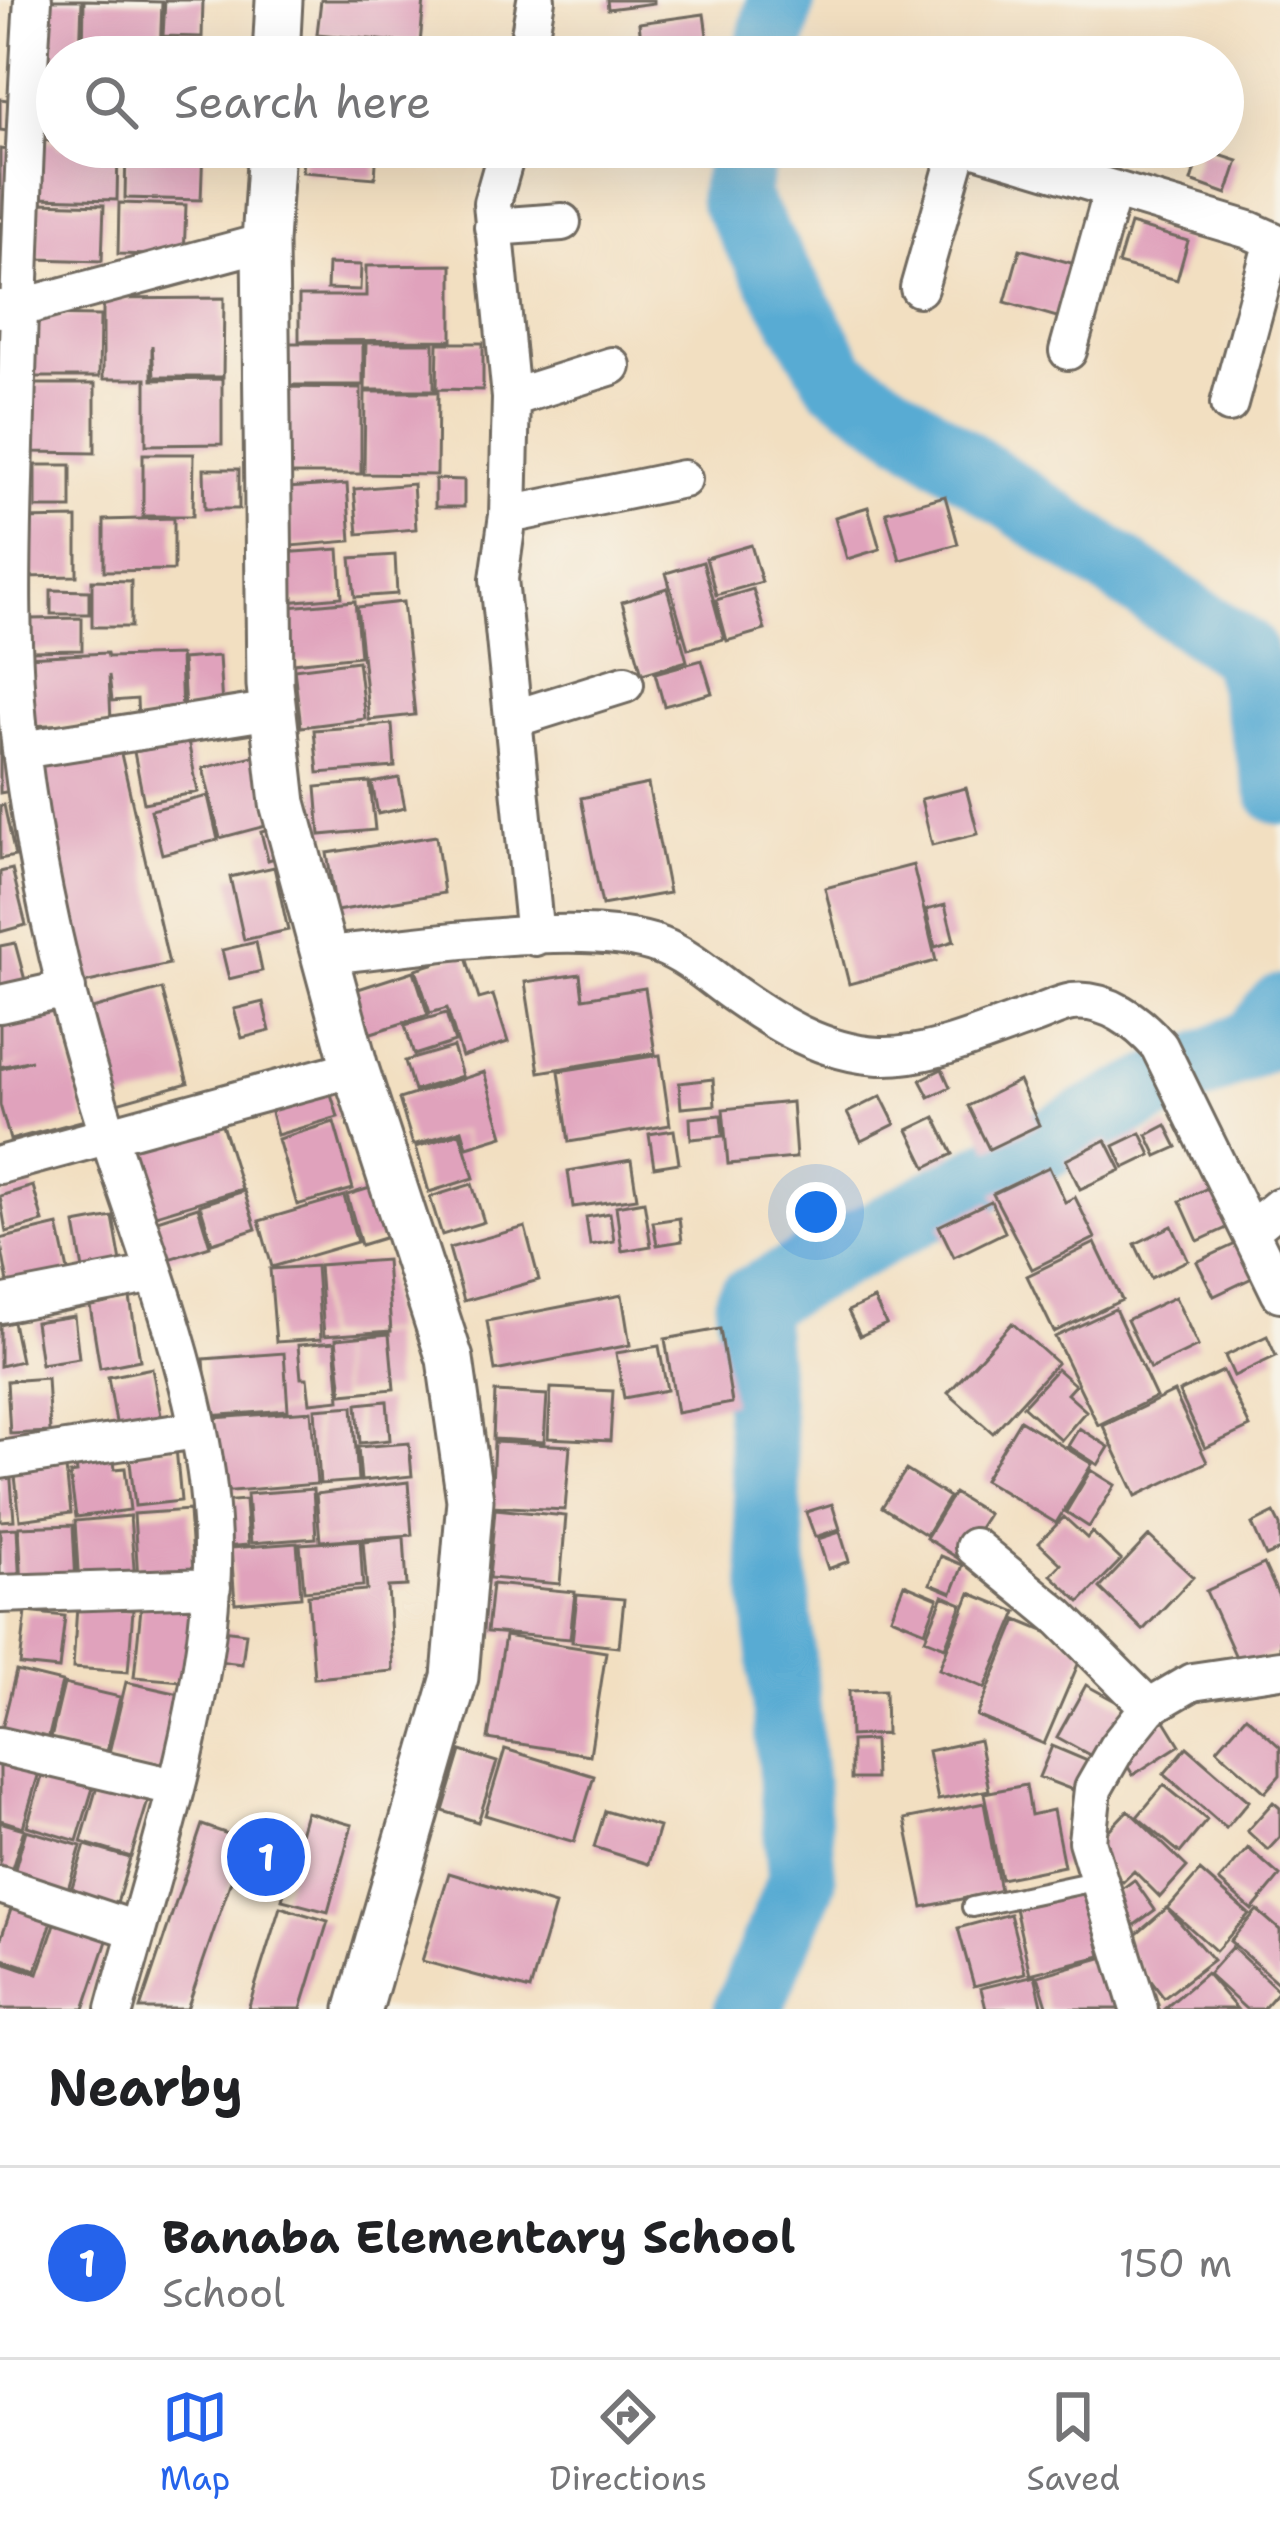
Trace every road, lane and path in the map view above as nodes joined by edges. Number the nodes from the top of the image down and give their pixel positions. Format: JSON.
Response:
{"nodes":[{"id":1,"x":33,"y":0,"type":"edge"},
{"id":2,"x":279,"y":0,"type":"edge"},
{"id":3,"x":536,"y":0,"type":"edge"},
{"id":4,"x":277,"y":36,"type":"edge"},
{"id":5,"x":530,"y":36,"type":"edge"},
{"id":6,"x":270,"y":168,"type":"edge"},
{"id":7,"x":502,"y":168,"type":"edge"},
{"id":8,"x":952,"y":168,"type":"edge"},
{"id":9,"x":1041,"y":168,"type":"edge"},
{"id":10,"x":1113,"y":190,"type":"junction"},
{"id":11,"x":562,"y":222,"type":"dead end"},
{"id":12,"x":493,"y":227,"type":"junction"},
{"id":13,"x":265,"y":242,"type":"junction"},
{"id":14,"x":1276,"y":243,"type":"edge"},
{"id":15,"x":919,"y":288,"type":"dead end"},
{"id":16,"x":9,"y":309,"type":"edge"},
{"id":17,"x":1068,"y":351,"type":"dead end"},
{"id":18,"x":613,"y":366,"type":"dead end"},
{"id":19,"x":511,"y":398,"type":"junction"},
{"id":20,"x":1229,"y":404,"type":"dead end"},
{"id":21,"x":683,"y":479,"type":"dead end"},
{"id":22,"x":508,"y":514,"type":"junction"},
{"id":23,"x":6,"y":599,"type":"edge"},
{"id":24,"x":625,"y":684,"type":"dead end"},
{"id":25,"x":273,"y":710,"type":"junction"},
{"id":26,"x":513,"y":719,"type":"junction"},
{"id":27,"x":21,"y":750,"type":"junction"},
{"id":28,"x":535,"y":938,"type":"junction"},
{"id":29,"x":324,"y":956,"type":"junction"},
{"id":30,"x":67,"y":989,"type":"junction"},
{"id":31,"x":0,"y":1004,"type":"edge"},
{"id":32,"x":355,"y":1068,"type":"junction"},
{"id":33,"x":107,"y":1133,"type":"junction"},
{"id":34,"x":0,"y":1165,"type":"edge"},
{"id":35,"x":1266,"y":1218,"type":"edge"},
{"id":36,"x":154,"y":1274,"type":"junction"},
{"id":37,"x":1280,"y":1294,"type":"edge"},
{"id":38,"x":0,"y":1304,"type":"edge"},
{"id":39,"x":196,"y":1430,"type":"junction"},
{"id":40,"x":0,"y":1460,"type":"edge"},
{"id":41,"x":974,"y":1547,"type":"dead end"},
{"id":42,"x":212,"y":1587,"type":"junction"},
{"id":43,"x":0,"y":1594,"type":"edge"},
{"id":44,"x":1280,"y":1669,"type":"edge"},
{"id":45,"x":1149,"y":1707,"type":"junction"},
{"id":46,"x":0,"y":1746,"type":"edge"},
{"id":47,"x":174,"y":1786,"type":"junction"},
{"id":48,"x":1099,"y":1880,"type":"junction"},
{"id":49,"x":0,"y":1885,"type":"edge"},
{"id":50,"x":972,"y":1907,"type":"dead end"},
{"id":51,"x":136,"y":1930,"type":"junction"},
{"id":52,"x":115,"y":2009,"type":"edge"},
{"id":53,"x":359,"y":2009,"type":"edge"},
{"id":54,"x":1139,"y":2009,"type":"edge"}],
"edges":[{"from":1,"to":16,"type":"street"},
{"from":2,"to":4,"type":"street"},
{"from":3,"to":5,"type":"street"},
{"from":6,"to":13,"type":"street"},
{"from":7,"to":12,"type":"street"},
{"from":8,"to":15,"type":"street"},
{"from":9,"to":10,"type":"street"},
{"from":10,"to":14,"type":"street"},
{"from":10,"to":17,"type":"street"},
{"from":11,"to":12,"type":"street"},
{"from":12,"to":19,"type":"street"},
{"from":13,"to":16,"type":"street"},
{"from":13,"to":25,"type":"street"},
{"from":14,"to":20,"type":"street"},
{"from":16,"to":23,"type":"street"},
{"from":18,"to":19,"type":"street"},
{"from":19,"to":22,"type":"street"},
{"from":21,"to":22,"type":"street"},
{"from":22,"to":26,"type":"street"},
{"from":23,"to":27,"type":"street"},
{"from":24,"to":26,"type":"street"},
{"from":25,"to":27,"type":"street"},
{"from":25,"to":29,"type":"street"},
{"from":26,"to":28,"type":"street"},
{"from":27,"to":30,"type":"street"},
{"from":28,"to":29,"type":"street"},
{"from":28,"to":35,"type":"street"},
{"from":29,"to":32,"type":"street"},
{"from":30,"to":31,"type":"street"},
{"from":30,"to":33,"type":"street"},
{"from":32,"to":33,"type":"street"},
{"from":32,"to":53,"type":"street"},
{"from":33,"to":34,"type":"street"},
{"from":33,"to":36,"type":"street"},
{"from":35,"to":37,"type":"street"},
{"from":36,"to":38,"type":"street"},
{"from":36,"to":39,"type":"street"},
{"from":39,"to":40,"type":"street"},
{"from":39,"to":42,"type":"street"},
{"from":41,"to":45,"type":"street"},
{"from":42,"to":43,"type":"street"},
{"from":42,"to":47,"type":"street"},
{"from":44,"to":45,"type":"street"},
{"from":45,"to":48,"type":"street"},
{"from":46,"to":47,"type":"street"},
{"from":47,"to":51,"type":"street"},
{"from":48,"to":50,"type":"lane"},
{"from":48,"to":54,"type":"street"},
{"from":49,"to":51,"type":"street"},
{"from":51,"to":52,"type":"street"}]}
